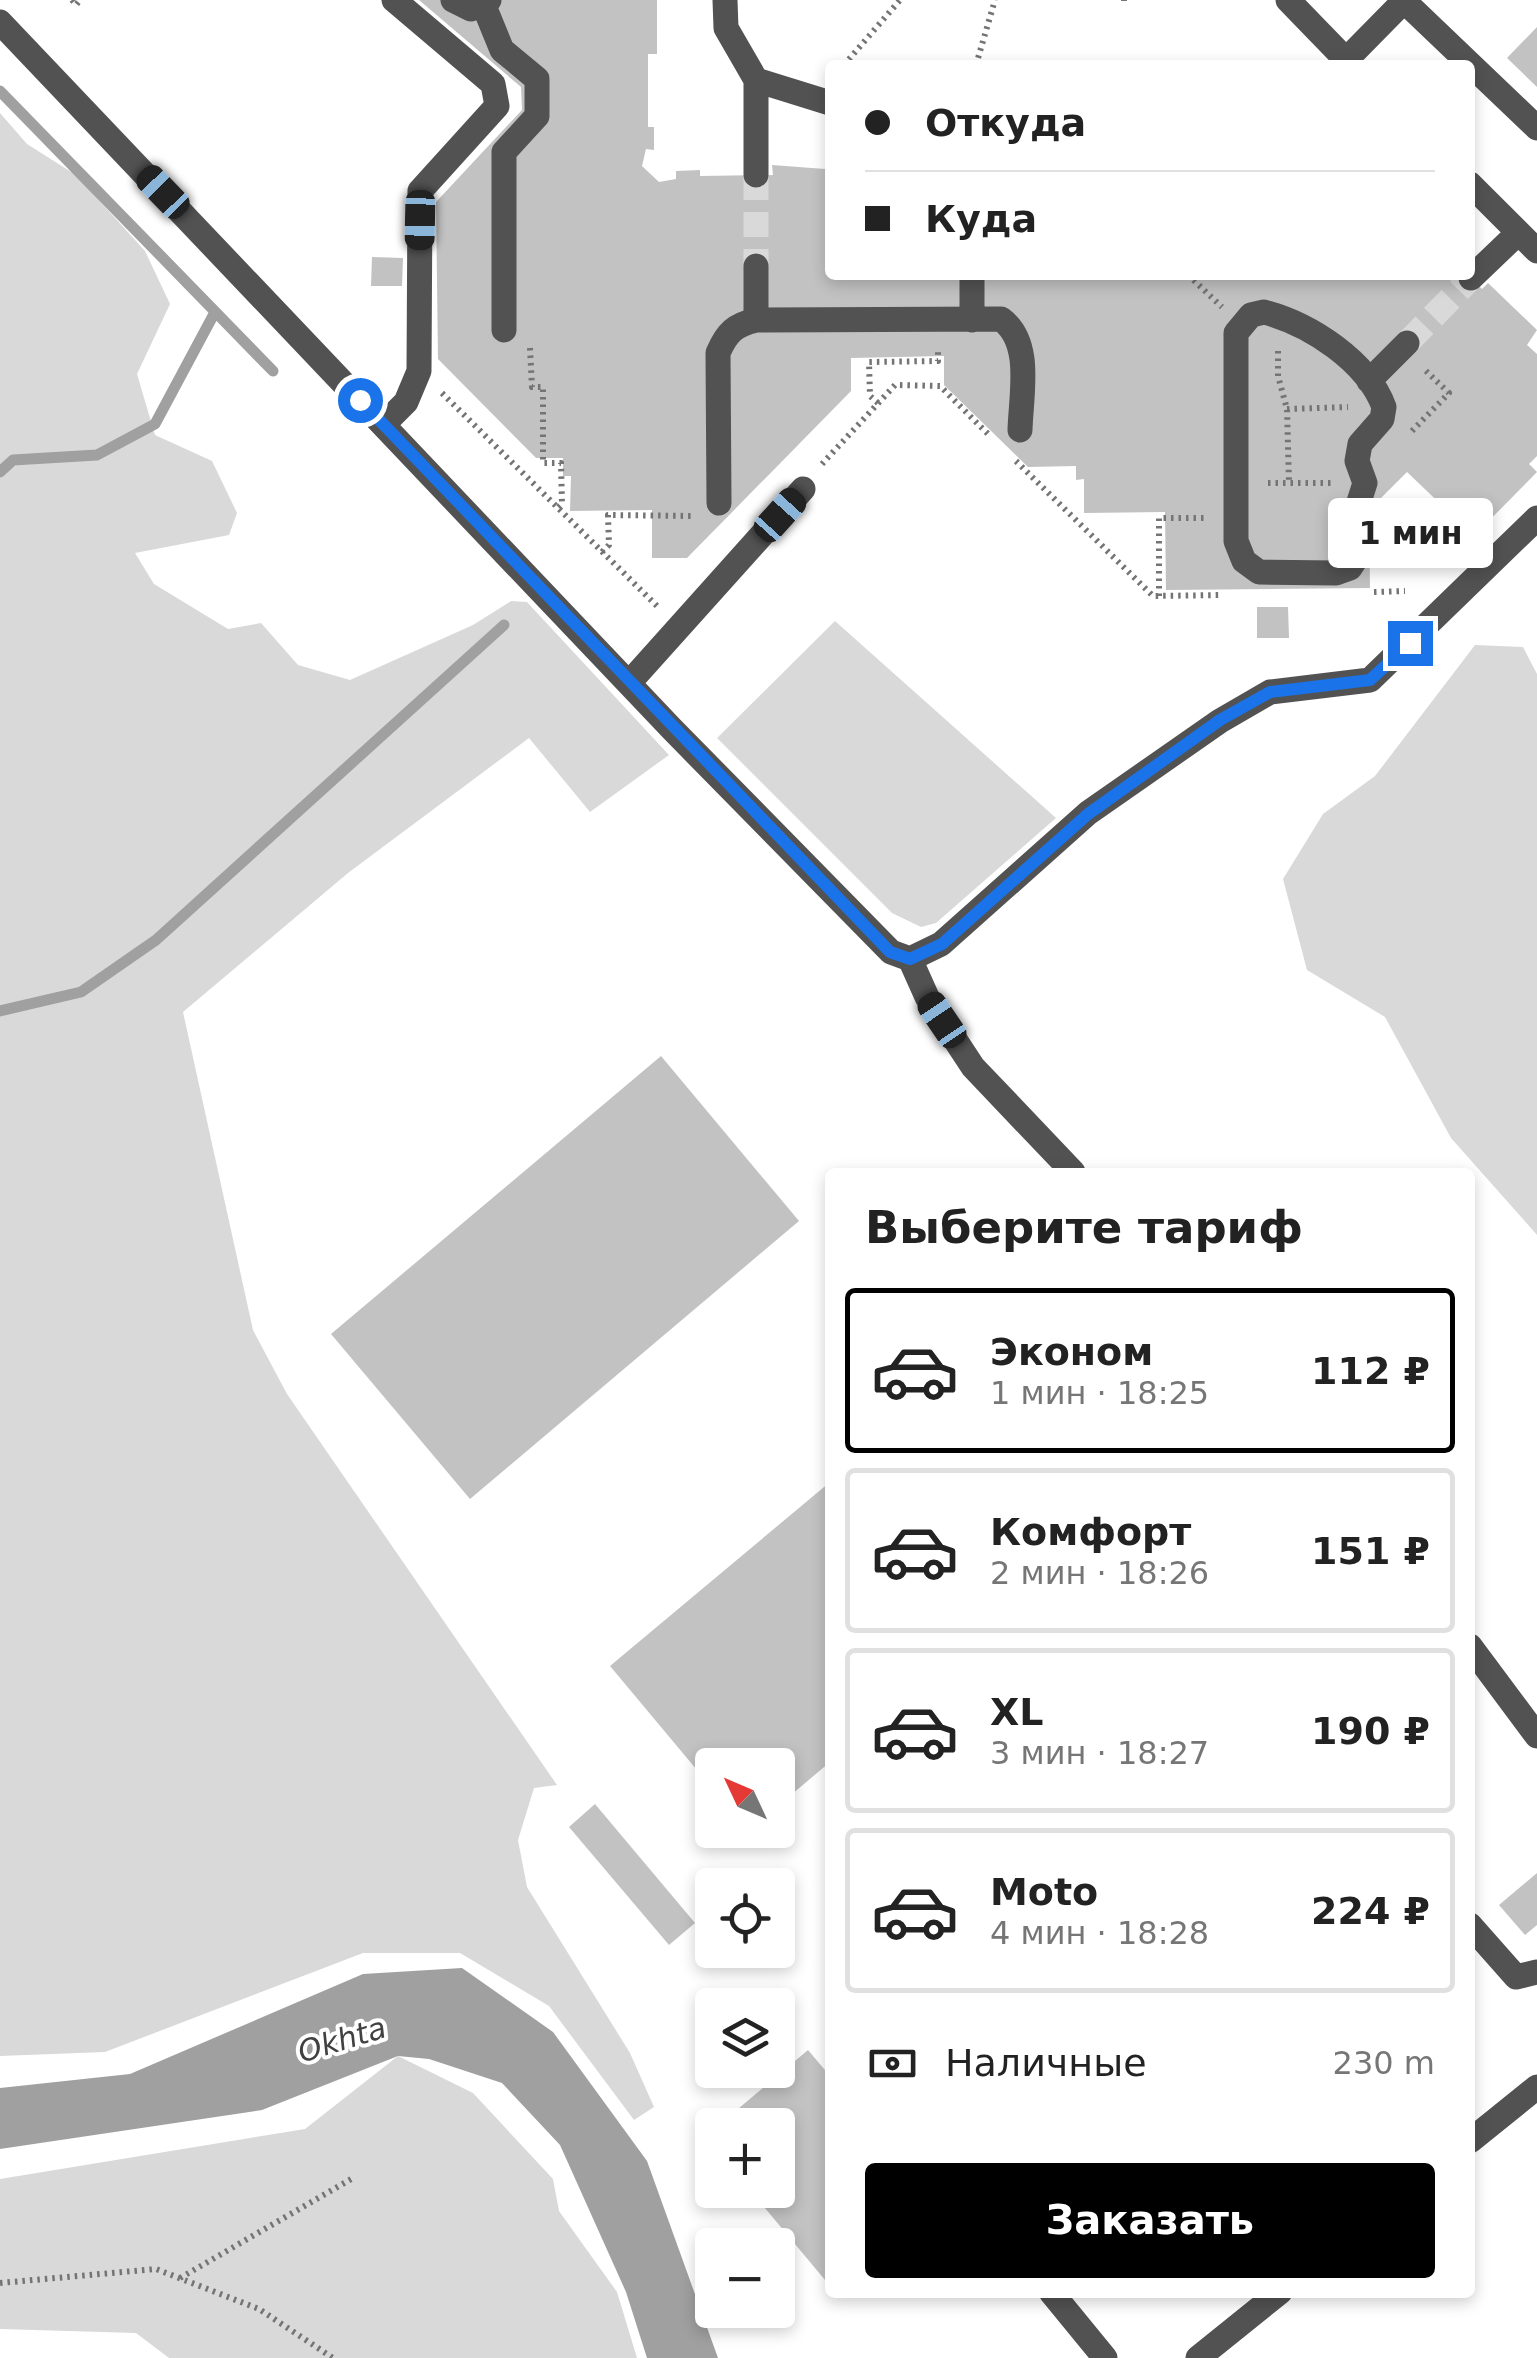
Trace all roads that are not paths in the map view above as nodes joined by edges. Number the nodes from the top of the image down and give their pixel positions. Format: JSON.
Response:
{"nodes":[{"id":1,"x":394,"y":0,"type":"edge"},
{"id":2,"x":453,"y":0,"type":"edge"},
{"id":3,"x":726,"y":0,"type":"edge"},
{"id":4,"x":1288,"y":0,"type":"edge"},
{"id":5,"x":1404,"y":0,"type":"edge"},
{"id":6,"x":487,"y":3,"type":"edge"},
{"id":7,"x":0,"y":22,"type":"edge"},
{"id":8,"x":1343,"y":60,"type":"edge"},
{"id":9,"x":1349,"y":60,"type":"edge"},
{"id":10,"x":1466,"y":60,"type":"edge"},
{"id":11,"x":1475,"y":68,"type":"edge"},
{"id":12,"x":756,"y":80,"type":"junction"},
{"id":13,"x":825,"y":102,"type":"edge"},
{"id":14,"x":1537,"y":128,"type":"edge"},
{"id":15,"x":756,"y":176,"type":"tunnel mouth"},
{"id":16,"x":1475,"y":189,"type":"edge"},
{"id":17,"x":1518,"y":232,"type":"junction"},
{"id":18,"x":1537,"y":251,"type":"edge"},
{"id":19,"x":756,"y":266,"type":"tunnel mouth"},
{"id":20,"x":1475,"y":274,"type":"edge"},
{"id":21,"x":972,"y":280,"type":"edge"},
{"id":22,"x":756,"y":320,"type":"junction"},
{"id":23,"x":972,"y":320,"type":"junction"},
{"id":24,"x":504,"y":330,"type":"road end"},
{"id":25,"x":1407,"y":343,"type":"tunnel mouth"},
{"id":26,"x":1369,"y":381,"type":"junction"},
{"id":27,"x":384,"y":424,"type":"junction"},
{"id":28,"x":1012,"y":440,"type":"road end"},
{"id":29,"x":803,"y":490,"type":"road end"},
{"id":30,"x":719,"y":502,"type":"dead end"},
{"id":31,"x":1537,"y":518,"type":"edge"},
{"id":32,"x":629,"y":684,"type":"junction"},
{"id":33,"x":910,"y":959,"type":"junction"},
{"id":34,"x":1069,"y":1168,"type":"edge"},
{"id":35,"x":1475,"y":1653,"type":"edge"},
{"id":36,"x":1537,"y":1736,"type":"edge"},
{"id":37,"x":1475,"y":1931,"type":"edge"},
{"id":38,"x":1537,"y":1972,"type":"edge"},
{"id":39,"x":1537,"y":2087,"type":"edge"},
{"id":40,"x":1475,"y":2137,"type":"edge"},
{"id":41,"x":1057,"y":2298,"type":"edge"},
{"id":42,"x":1273,"y":2298,"type":"edge"},
{"id":43,"x":1106,"y":2358,"type":"edge"},
{"id":44,"x":1198,"y":2358,"type":"edge"}],
"edges":[{"from":1,"to":27,"type":"street"},
{"from":2,"to":6,"type":"street"},
{"from":3,"to":12,"type":"street"},
{"from":4,"to":8,"type":"street"},
{"from":5,"to":9,"type":"street"},
{"from":5,"to":10,"type":"street"},
{"from":6,"to":24,"type":"street"},
{"from":7,"to":27,"type":"street"},
{"from":11,"to":14,"type":"street"},
{"from":12,"to":13,"type":"street"},
{"from":12,"to":15,"type":"street"},
{"from":16,"to":17,"type":"street"},
{"from":17,"to":18,"type":"street"},
{"from":17,"to":20,"type":"street"},
{"from":19,"to":22,"type":"street"},
{"from":21,"to":23,"type":"street"},
{"from":22,"to":23,"type":"street"},
{"from":22,"to":30,"type":"street"},
{"from":23,"to":28,"type":"street"},
{"from":25,"to":26,"type":"street"},
{"from":26,"to":26,"type":"street"},
{"from":27,"to":32,"type":"street"},
{"from":29,"to":32,"type":"street"},
{"from":31,"to":33,"type":"street"},
{"from":32,"to":33,"type":"street"},
{"from":33,"to":34,"type":"street"},
{"from":35,"to":36,"type":"street"},
{"from":37,"to":38,"type":"street"},
{"from":39,"to":40,"type":"street"},
{"from":41,"to":43,"type":"street"},
{"from":42,"to":44,"type":"street"}]}
